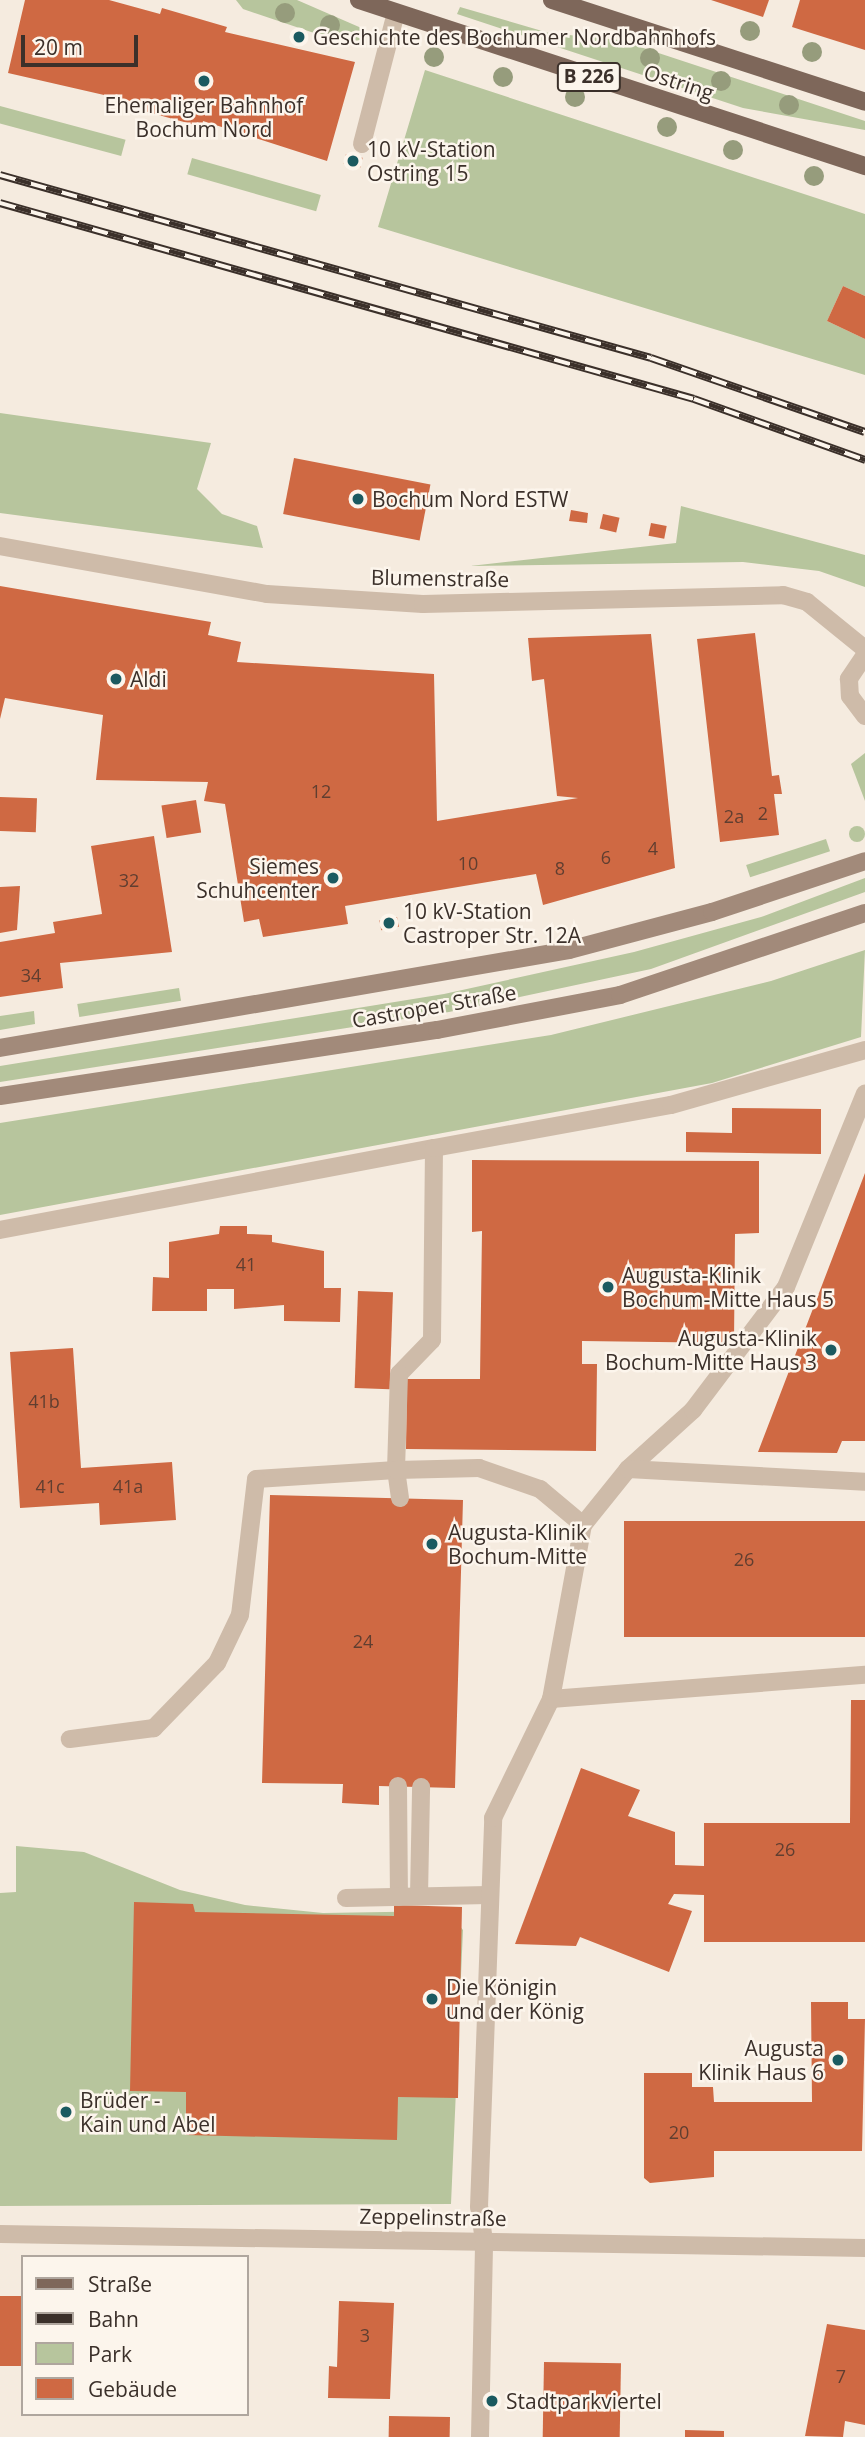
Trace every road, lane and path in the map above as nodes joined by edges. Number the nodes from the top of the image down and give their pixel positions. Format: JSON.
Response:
{"nodes":[{"id":1,"x":359,"y":0,"type":"edge"},
{"id":2,"x":552,"y":0,"type":"edge"},
{"id":3,"x":396,"y":13,"type":"junction"},
{"id":4,"x":865,"y":102,"type":"edge"},
{"id":5,"x":362,"y":144,"type":"dead end"},
{"id":6,"x":865,"y":166,"type":"edge"},
{"id":7,"x":0,"y":546,"type":"edge"},
{"id":8,"x":865,"y":649,"type":"edge"},
{"id":9,"x":865,"y":655,"type":"edge"},
{"id":10,"x":865,"y":716,"type":"edge"},
{"id":11,"x":865,"y":861,"type":"edge"},
{"id":12,"x":861,"y":912,"type":"edge"},
{"id":13,"x":0,"y":1048,"type":"edge"},
{"id":14,"x":865,"y":1050,"type":"edge"},
{"id":15,"x":865,"y":1093,"type":"edge"},
{"id":16,"x":0,"y":1096,"type":"edge"},
{"id":17,"x":434,"y":1148,"type":"junction"},
{"id":18,"x":0,"y":1230,"type":"edge"},
{"id":19,"x":628,"y":1469,"type":"junction"},
{"id":20,"x":396,"y":1470,"type":"junction"},
{"id":21,"x":865,"y":1482,"type":"edge"},
{"id":22,"x":400,"y":1498,"type":"dead end"},
{"id":23,"x":583,"y":1525,"type":"junction"},
{"id":24,"x":865,"y":1675,"type":"edge"},
{"id":25,"x":551,"y":1699,"type":"junction"},
{"id":26,"x":70,"y":1739,"type":"dead end"},
{"id":27,"x":398,"y":1786,"type":"dead end"},
{"id":28,"x":421,"y":1787,"type":"dead end"},
{"id":29,"x":488,"y":1895,"type":"junction"},
{"id":30,"x":419,"y":1896,"type":"junction"},
{"id":31,"x":399,"y":1897,"type":"junction"},
{"id":32,"x":346,"y":1898,"type":"dead end"},
{"id":33,"x":0,"y":2234,"type":"edge"},
{"id":34,"x":484,"y":2241,"type":"junction"},
{"id":35,"x":865,"y":2248,"type":"edge"},
{"id":36,"x":480,"y":2437,"type":"edge"}],
"edges":[{"from":1,"to":3,"type":"main road","name":"Ostring","number":"B 226"},
{"from":2,"to":4,"type":"main road","name":"Ostring"},
{"from":3,"to":5,"type":"street"},
{"from":3,"to":6,"type":"main road","name":"Ostring","number":"B 226"},
{"from":7,"to":8,"type":"street","name":"Blumenstraße"},
{"from":9,"to":10,"type":"street"},
{"from":11,"to":13,"type":"main road","name":"Castroper Straße"},
{"from":12,"to":16,"type":"main road","name":"Castroper Straße"},
{"from":14,"to":17,"type":"street"},
{"from":15,"to":19,"type":"street"},
{"from":17,"to":18,"type":"street"},
{"from":17,"to":20,"type":"street"},
{"from":19,"to":21,"type":"street"},
{"from":19,"to":23,"type":"street"},
{"from":20,"to":22,"type":"street"},
{"from":20,"to":23,"type":"street"},
{"from":20,"to":26,"type":"street"},
{"from":23,"to":25,"type":"street"},
{"from":24,"to":25,"type":"street"},
{"from":25,"to":29,"type":"street"},
{"from":27,"to":31,"type":"street"},
{"from":28,"to":30,"type":"street"},
{"from":29,"to":30,"type":"street"},
{"from":29,"to":34,"type":"street"},
{"from":30,"to":31,"type":"street"},
{"from":31,"to":32,"type":"street"},
{"from":33,"to":34,"type":"street","name":"Zeppelinstraße"},
{"from":34,"to":35,"type":"street","name":"Zeppelinstraße"},
{"from":34,"to":36,"type":"street"}]}
